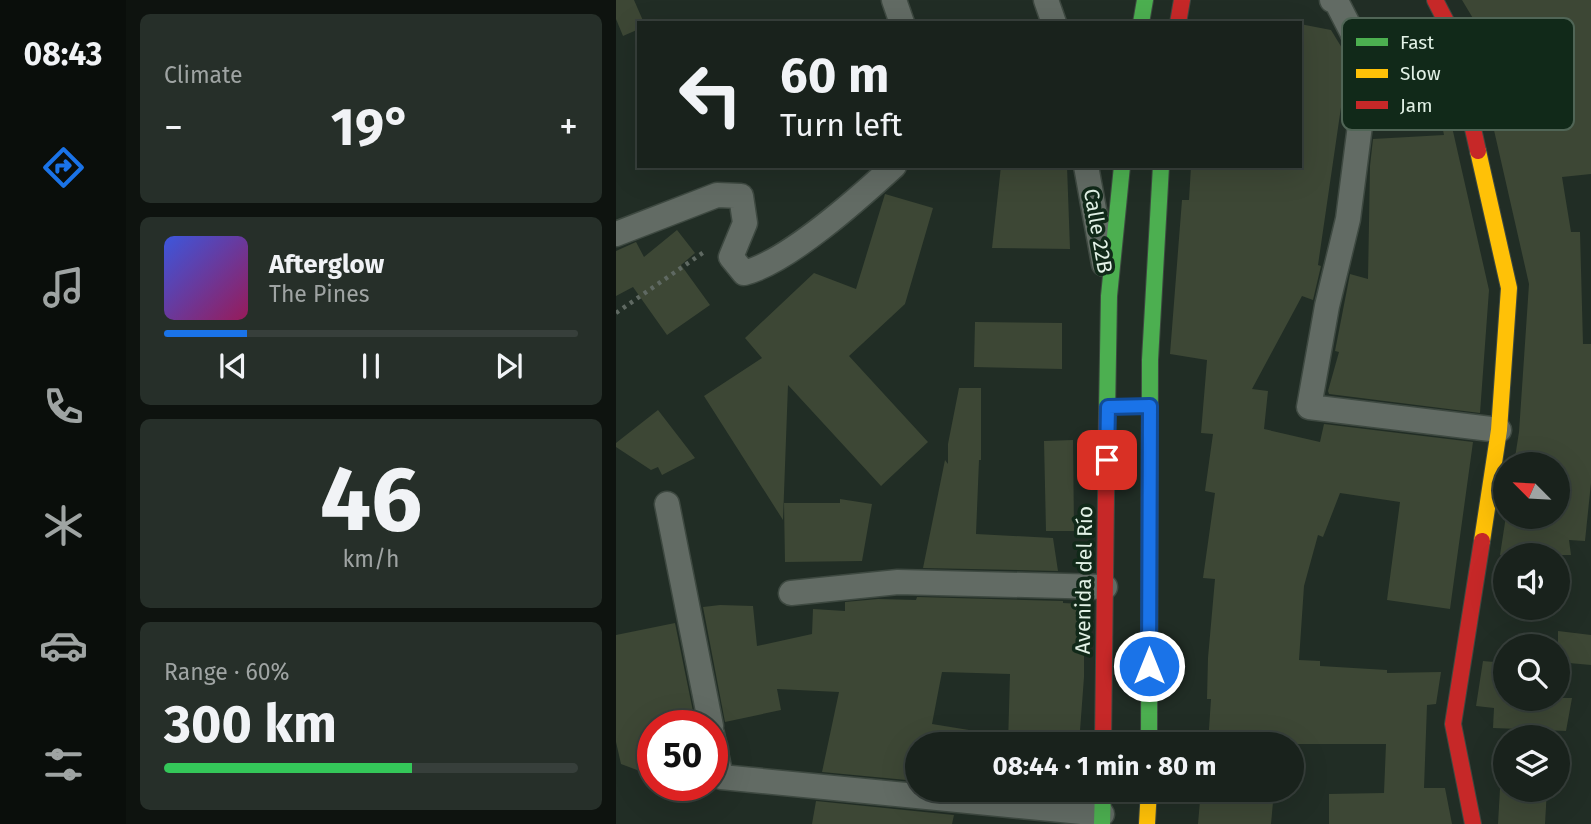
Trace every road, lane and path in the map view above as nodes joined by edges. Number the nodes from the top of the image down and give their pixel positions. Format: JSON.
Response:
{"nodes":[{"id":1,"x":894,"y":0,"type":"edge"},
{"id":2,"x":1046,"y":0,"type":"edge"},
{"id":3,"x":1145,"y":0,"type":"edge"},
{"id":4,"x":1182,"y":0,"type":"edge"},
{"id":5,"x":1332,"y":0,"type":"edge"},
{"id":6,"x":1435,"y":0,"type":"edge"},
{"id":7,"x":1345,"y":18,"type":"edge"},
{"id":8,"x":1444,"y":18,"type":"edge"},
{"id":9,"x":901,"y":21,"type":"edge"},
{"id":10,"x":1053,"y":21,"type":"edge"},
{"id":11,"x":1142,"y":21,"type":"edge"},
{"id":12,"x":1178,"y":21,"type":"edge"},
{"id":13,"x":1359,"y":130,"type":"edge"},
{"id":14,"x":1473,"y":130,"type":"edge"},
{"id":15,"x":892,"y":168,"type":"edge"},
{"id":16,"x":1086,"y":168,"type":"edge"},
{"id":17,"x":1122,"y":168,"type":"edge"},
{"id":18,"x":1161,"y":168,"type":"edge"},
{"id":19,"x":746,"y":223,"type":"junction"},
{"id":20,"x":616,"y":234,"type":"edge"},
{"id":21,"x":1109,"y":296,"type":"junction"},
{"id":22,"x":616,"y":313,"type":"edge"},
{"id":23,"x":1150,"y":406,"type":"junction"},
{"id":24,"x":1108,"y":407,"type":"junction"},
{"id":25,"x":1499,"y":430,"type":"junction"},
{"id":26,"x":667,"y":504,"type":"dead end"},
{"id":27,"x":1149,"y":561,"type":"junction"},
{"id":28,"x":1114,"y":570,"type":"junction"},
{"id":29,"x":791,"y":593,"type":"dead end"},
{"id":30,"x":708,"y":710,"type":"edge"},
{"id":31,"x":1104,"y":732,"type":"edge"},
{"id":32,"x":1149,"y":732,"type":"edge"},
{"id":33,"x":728,"y":778,"type":"edge"},
{"id":34,"x":1148,"y":802,"type":"edge"},
{"id":35,"x":1102,"y":819,"type":"edge"},
{"id":36,"x":1147,"y":824,"type":"edge"},
{"id":37,"x":1473,"y":824,"type":"edge"}],
"edges":[{"from":1,"to":9,"type":"street"},
{"from":2,"to":10,"type":"street"},
{"from":3,"to":11,"type":"main road"},
{"from":4,"to":12,"type":"main road"},
{"from":5,"to":7,"type":"street"},
{"from":6,"to":8,"type":"main road"},
{"from":13,"to":25,"type":"street"},
{"from":14,"to":25,"type":"main road"},
{"from":15,"to":19,"type":"street"},
{"from":16,"to":21,"type":"street","name":"Calle 22B"},
{"from":17,"to":21,"type":"main road","name":"Avenida del Río"},
{"from":18,"to":23,"type":"main road"},
{"from":19,"to":20,"type":"street"},
{"from":19,"to":22,"type":"path"},
{"from":21,"to":24,"type":"main road","name":"Avenida del Río"},
{"from":23,"to":24,"type":"main road"},
{"from":23,"to":27,"type":"main road"},
{"from":24,"to":28,"type":"main road","name":"Avenida del Río"},
{"from":25,"to":37,"type":"main road"},
{"from":26,"to":30,"type":"street"},
{"from":27,"to":28,"type":"main road"},
{"from":27,"to":32,"type":"main road"},
{"from":28,"to":29,"type":"street"},
{"from":28,"to":31,"type":"main road","name":"Avenida del Río"},
{"from":33,"to":35,"type":"street"},
{"from":34,"to":36,"type":"main road"}]}
